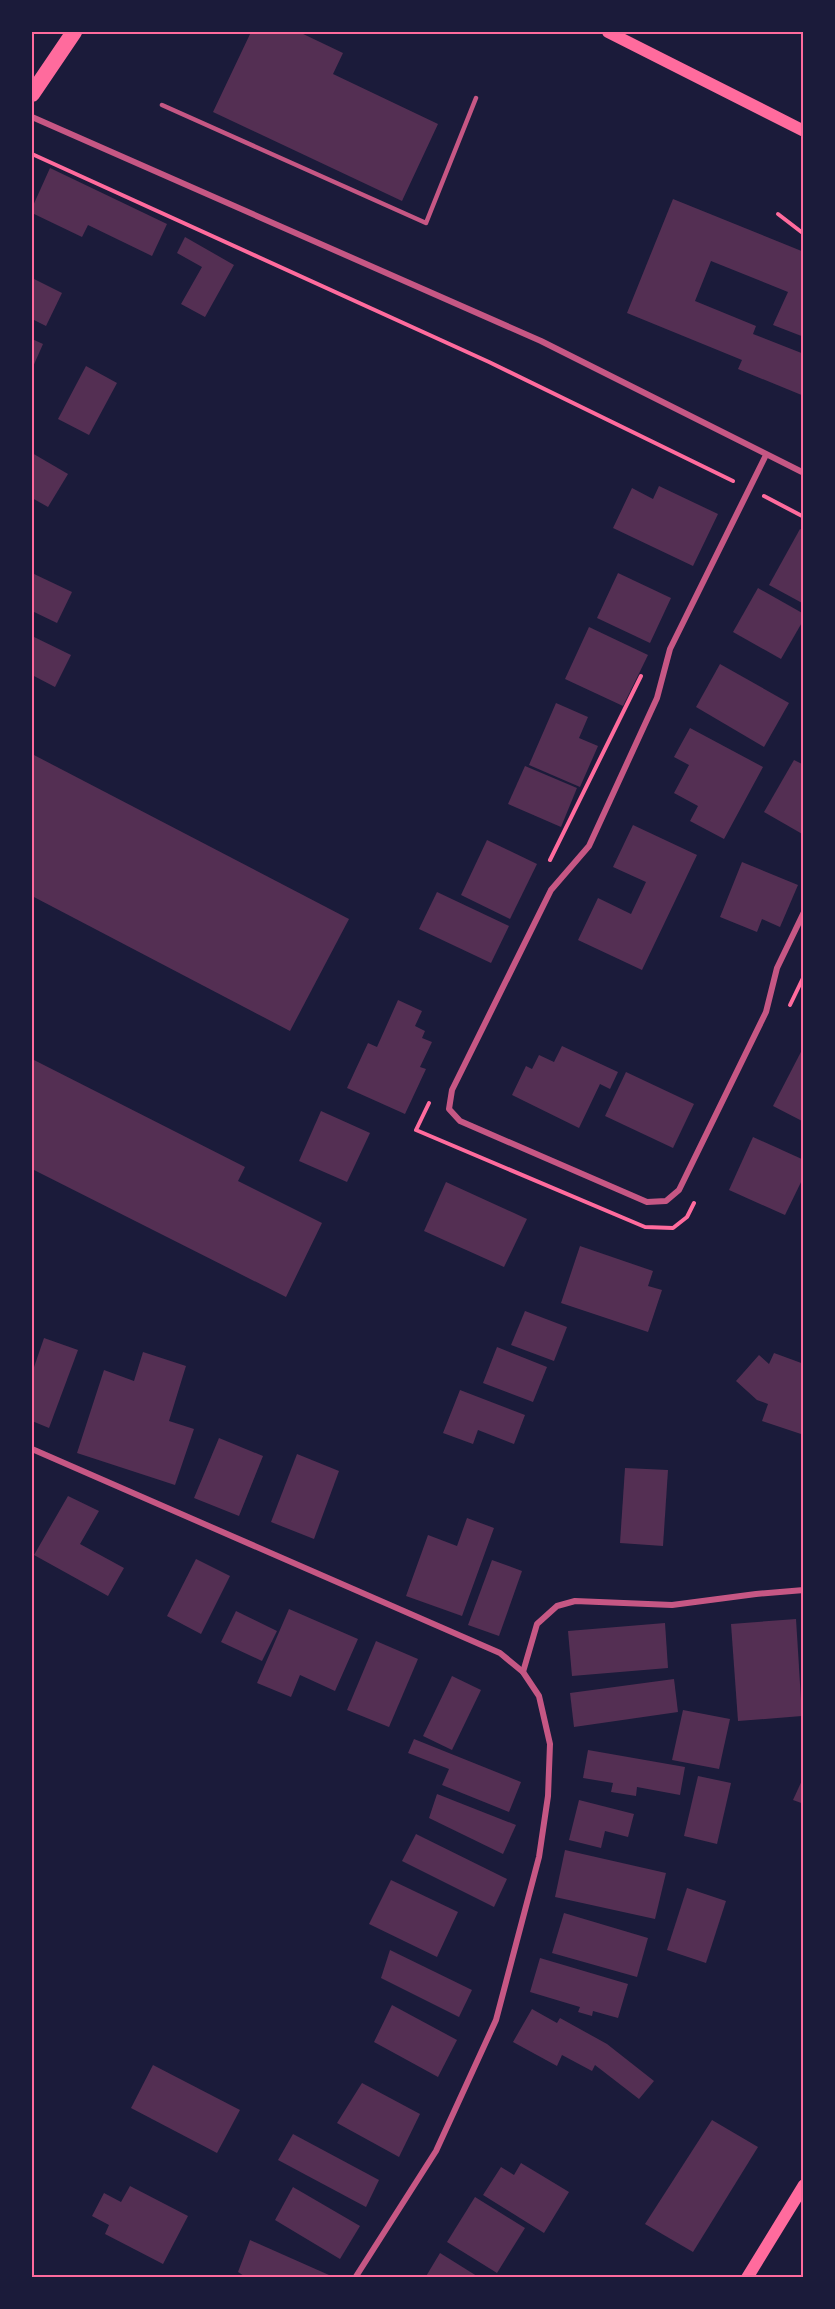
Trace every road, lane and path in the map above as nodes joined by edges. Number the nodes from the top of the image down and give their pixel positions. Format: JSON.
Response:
{"nodes":[{"id":1,"x":61,"y":32,"type":"edge"},
{"id":2,"x":74,"y":32,"type":"edge"},
{"id":3,"x":608,"y":32,"type":"edge"},
{"id":4,"x":32,"y":93,"type":"edge"},
{"id":5,"x":476,"y":98,"type":"dead end"},
{"id":6,"x":162,"y":105,"type":"dead end"},
{"id":7,"x":32,"y":117,"type":"edge"},
{"id":8,"x":804,"y":130,"type":"edge"},
{"id":9,"x":32,"y":154,"type":"edge"},
{"id":10,"x":778,"y":214,"type":"dead end"},
{"id":11,"x":804,"y":234,"type":"edge"},
{"id":12,"x":766,"y":455,"type":"junction"},
{"id":13,"x":804,"y":473,"type":"edge"},
{"id":14,"x":749,"y":489,"type":"junction"},
{"id":15,"x":804,"y":517,"type":"edge"},
{"id":16,"x":642,"y":674,"type":"dead end"},
{"id":17,"x":548,"y":865,"type":"dead end"},
{"id":18,"x":804,"y":912,"type":"edge"},
{"id":19,"x":804,"y":975,"type":"edge"},
{"id":20,"x":788,"y":1007,"type":"dead end"},
{"id":21,"x":432,"y":1098,"type":"dead end"},
{"id":22,"x":698,"y":1196,"type":"dead end"},
{"id":23,"x":32,"y":1449,"type":"edge"},
{"id":24,"x":804,"y":1590,"type":"edge"},
{"id":25,"x":523,"y":1672,"type":"junction"},
{"id":26,"x":804,"y":2185,"type":"edge"},
{"id":27,"x":355,"y":2277,"type":"edge"},
{"id":28,"x":747,"y":2277,"type":"edge"}],
"edges":[{"from":1,"to":4,"type":"highway"},
{"from":2,"to":4,"type":"highway"},
{"from":3,"to":8,"type":"main road"},
{"from":5,"to":6,"type":"lane"},
{"from":7,"to":12,"type":"street"},
{"from":9,"to":14,"type":"path"},
{"from":10,"to":11,"type":"path"},
{"from":12,"to":13,"type":"street"},
{"from":12,"to":14,"type":"street"},
{"from":14,"to":15,"type":"path"},
{"from":14,"to":18,"type":"street"},
{"from":16,"to":17,"type":"path"},
{"from":19,"to":20,"type":"path"},
{"from":21,"to":22,"type":"path"},
{"from":23,"to":25,"type":"street"},
{"from":24,"to":25,"type":"street"},
{"from":25,"to":27,"type":"street"},
{"from":26,"to":28,"type":"main road"}]}
